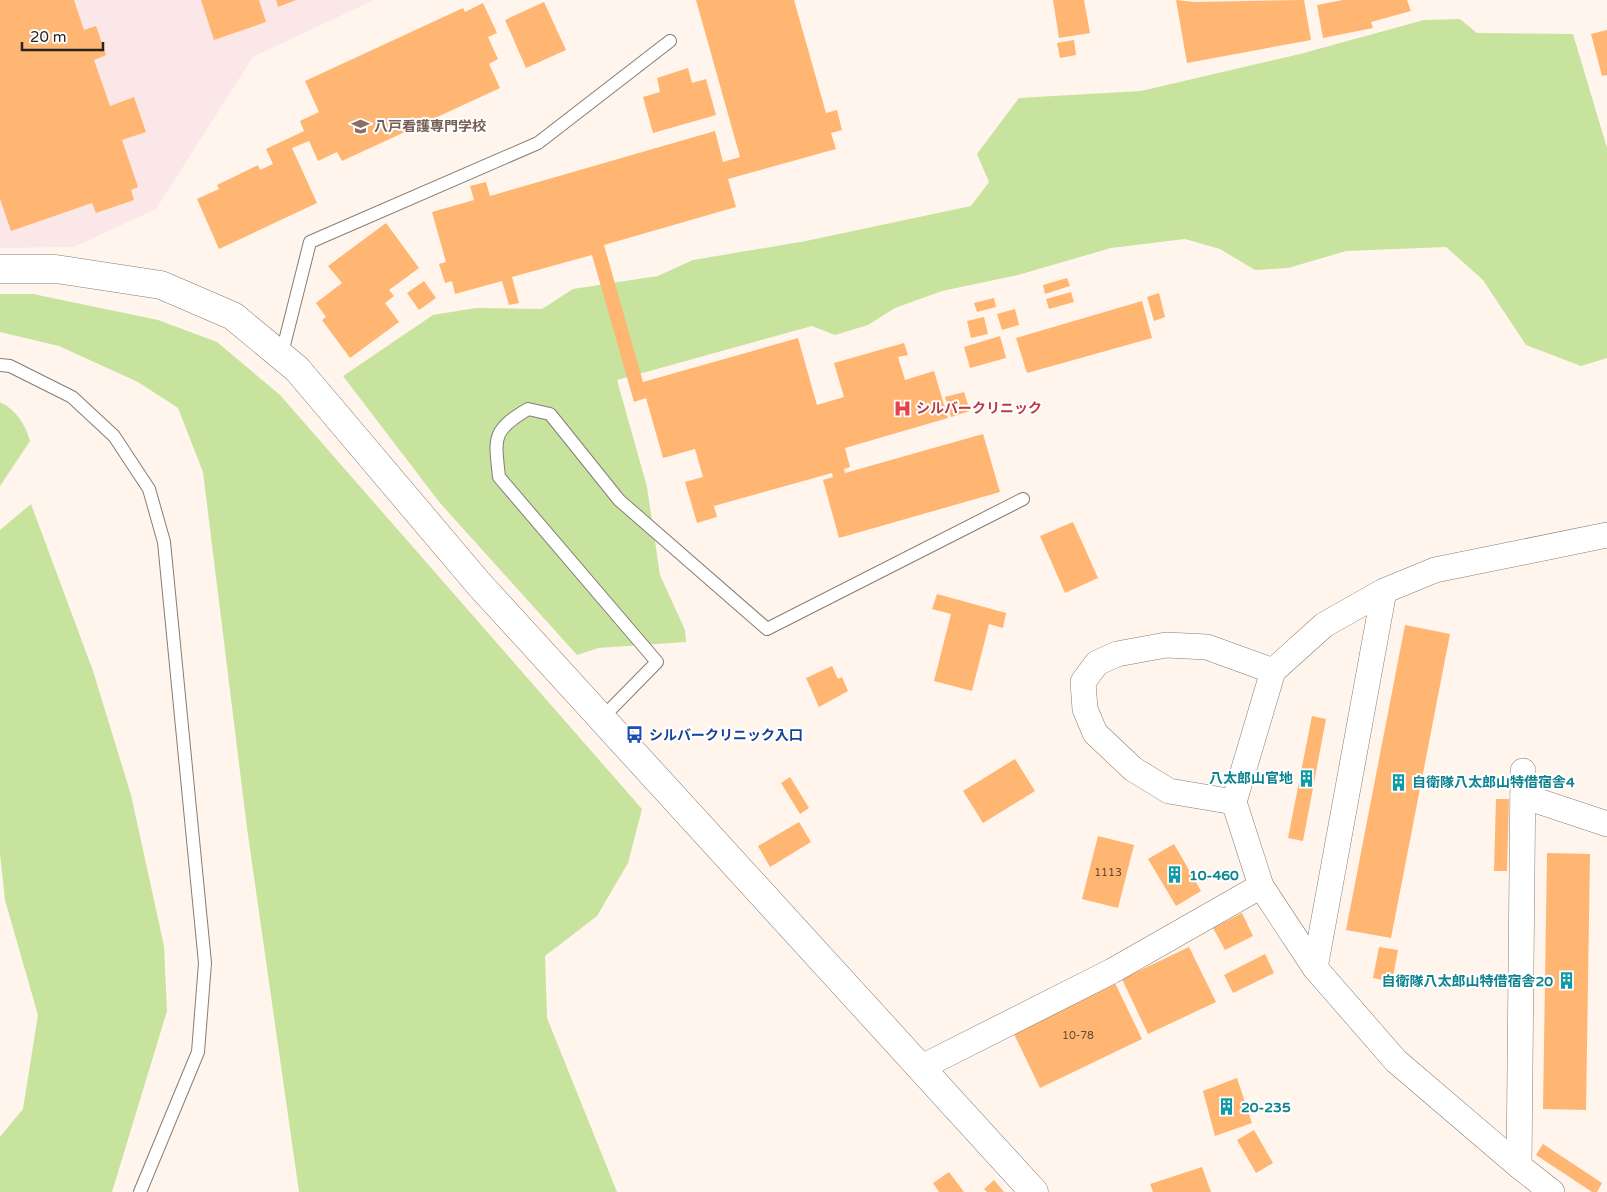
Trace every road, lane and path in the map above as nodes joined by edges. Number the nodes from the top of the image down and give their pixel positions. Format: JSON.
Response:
{"nodes":[{"id":1,"x":670,"y":41,"type":"dead end"},
{"id":2,"x":0,"y":269,"type":"edge"},
{"id":3,"x":282,"y":357,"type":"junction"},
{"id":4,"x":0,"y":365,"type":"edge"},
{"id":5,"x":1023,"y":499,"type":"dead end"},
{"id":6,"x":1607,"y":535,"type":"edge"},
{"id":7,"x":1384,"y":591,"type":"junction"},
{"id":8,"x":1273,"y":672,"type":"junction"},
{"id":9,"x":601,"y":718,"type":"junction"},
{"id":10,"x":1523,"y":771,"type":"dead end"},
{"id":11,"x":1523,"y":796,"type":"junction"},
{"id":12,"x":1234,"y":802,"type":"junction"},
{"id":13,"x":1607,"y":824,"type":"edge"},
{"id":14,"x":1261,"y":886,"type":"junction"},
{"id":15,"x":1316,"y":968,"type":"junction"},
{"id":16,"x":920,"y":1068,"type":"junction"},
{"id":17,"x":1519,"y":1166,"type":"junction"},
{"id":18,"x":140,"y":1192,"type":"edge"},
{"id":19,"x":1034,"y":1192,"type":"edge"},
{"id":20,"x":1552,"y":1192,"type":"edge"}],
"edges":[{"from":1,"to":3,"type":"lane"},
{"from":2,"to":3,"type":"street"},
{"from":3,"to":9,"type":"street"},
{"from":4,"to":18,"type":"lane"},
{"from":5,"to":9,"type":"lane"},
{"from":6,"to":7,"type":"street"},
{"from":7,"to":8,"type":"street"},
{"from":7,"to":15,"type":"street"},
{"from":8,"to":12,"type":"street"},
{"from":8,"to":12,"type":"street"},
{"from":9,"to":16,"type":"street"},
{"from":10,"to":11,"type":"street"},
{"from":11,"to":13,"type":"street"},
{"from":11,"to":17,"type":"street"},
{"from":12,"to":14,"type":"street"},
{"from":14,"to":15,"type":"street"},
{"from":14,"to":16,"type":"street"},
{"from":15,"to":17,"type":"street"},
{"from":16,"to":19,"type":"street"},
{"from":17,"to":20,"type":"street"}]}
